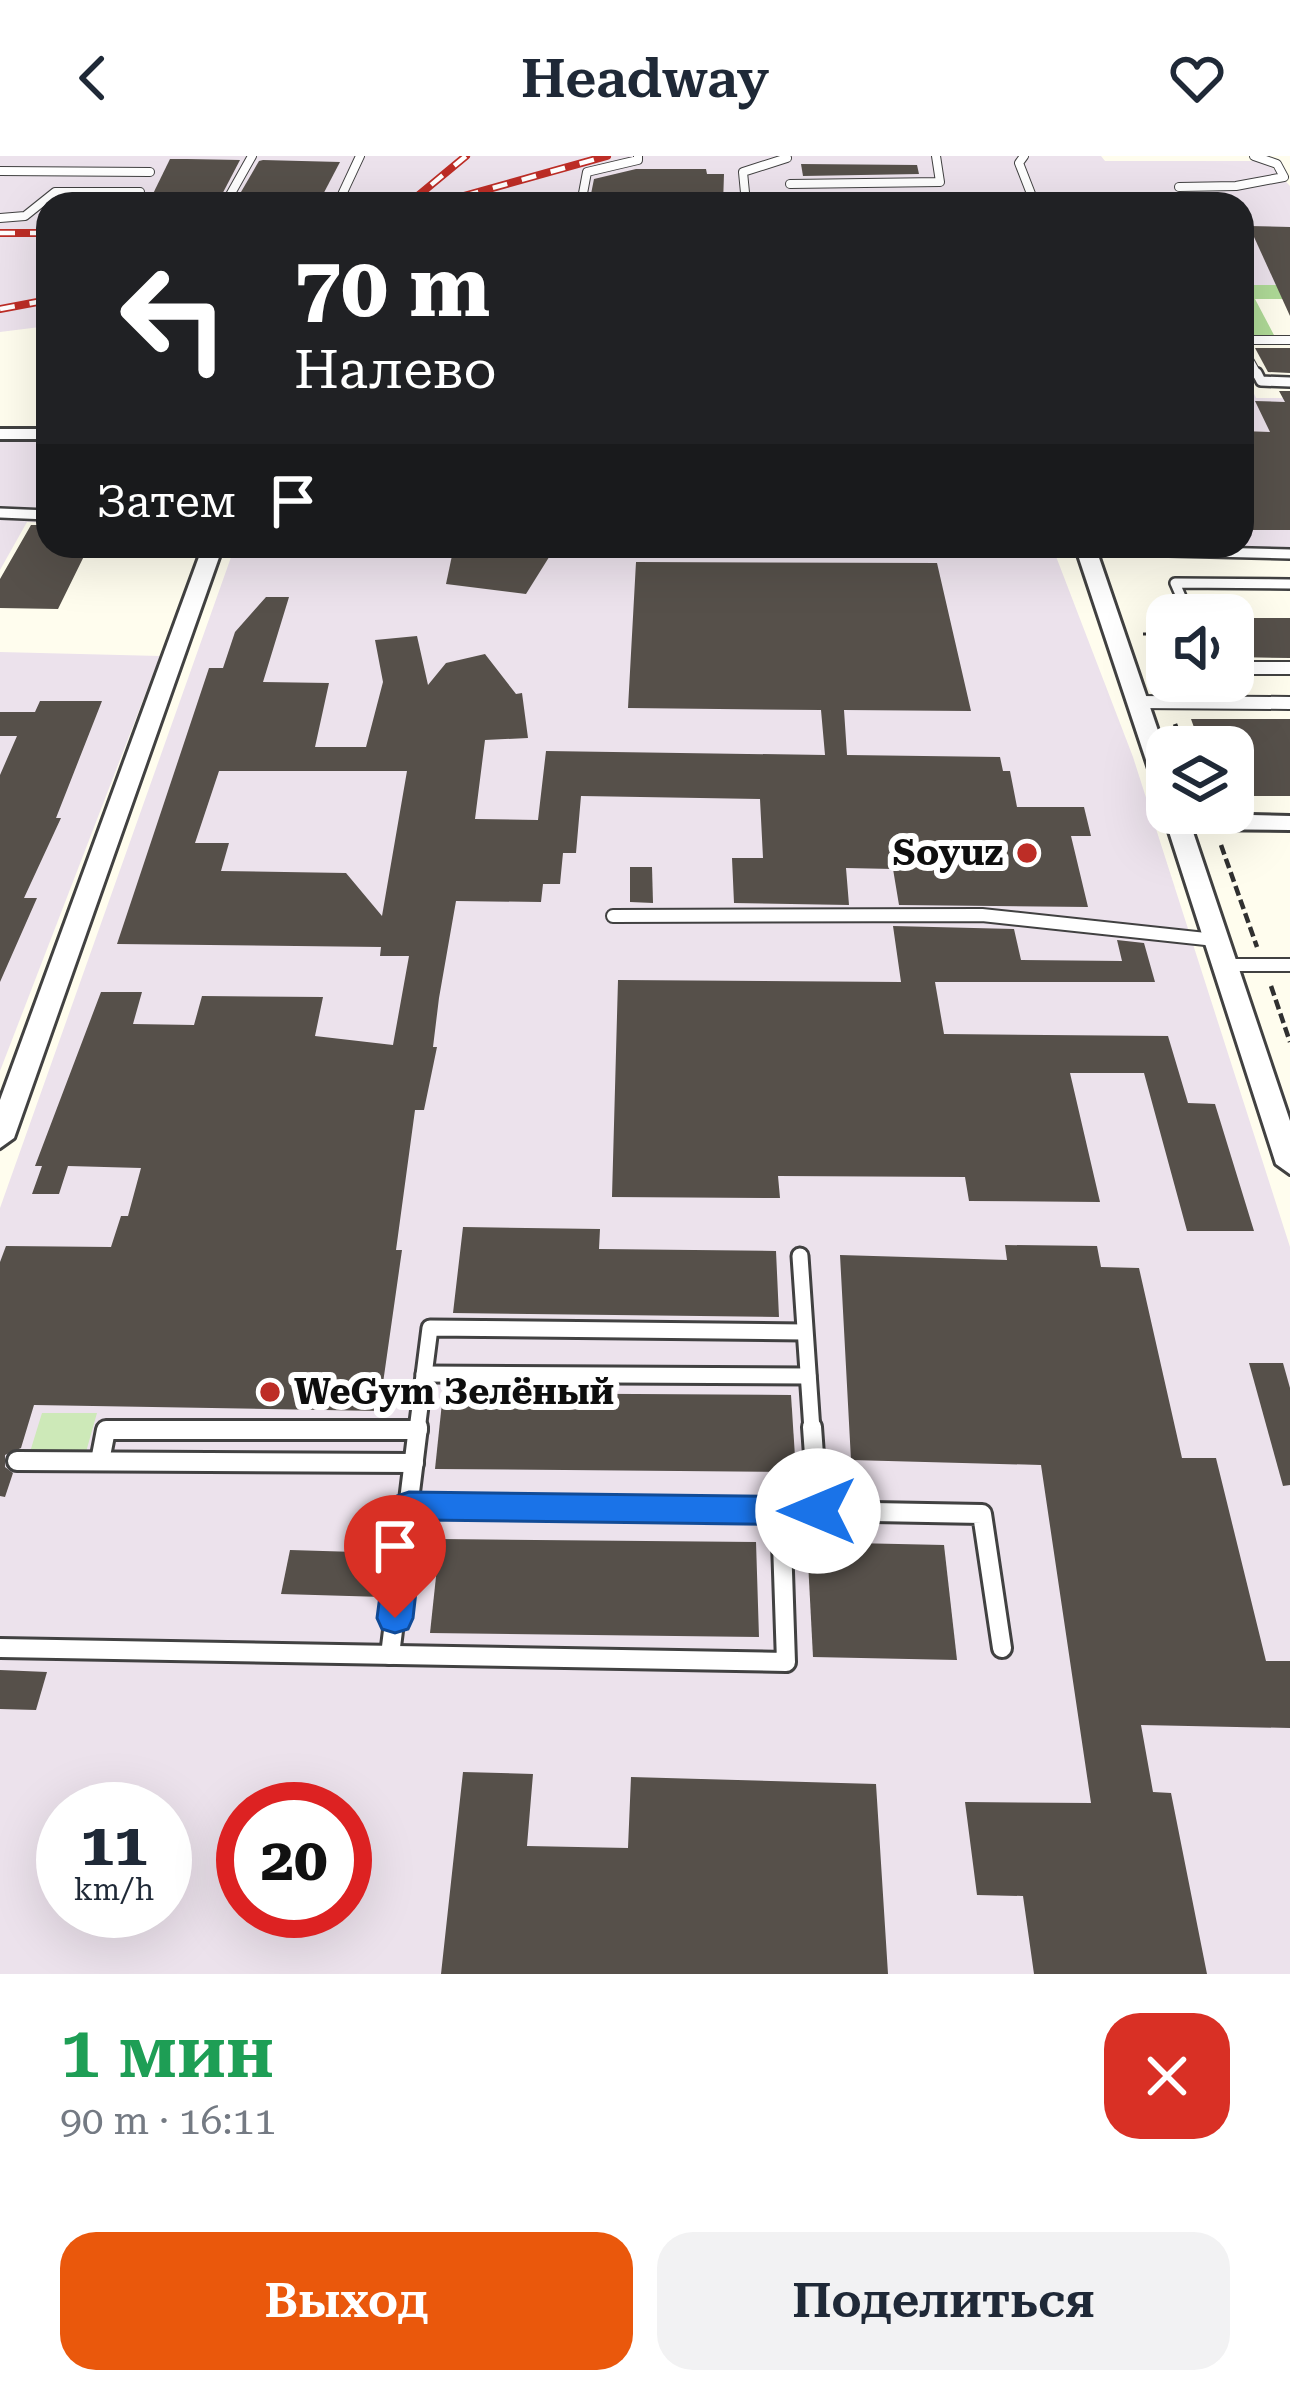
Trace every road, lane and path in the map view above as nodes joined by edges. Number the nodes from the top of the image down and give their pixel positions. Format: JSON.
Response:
{"nodes":[{"id":1,"x":251,"y":156,"type":"edge"},
{"id":2,"x":360,"y":156,"type":"edge"},
{"id":3,"x":638,"y":156,"type":"edge"},
{"id":4,"x":936,"y":156,"type":"edge"},
{"id":5,"x":1024,"y":156,"type":"edge"},
{"id":6,"x":1253,"y":156,"type":"edge"},
{"id":7,"x":787,"y":157,"type":"edge"},
{"id":8,"x":0,"y":171,"type":"edge"},
{"id":9,"x":150,"y":172,"type":"dead end"},
{"id":10,"x":790,"y":184,"type":"junction"},
{"id":11,"x":1179,"y":187,"type":"dead end"},
{"id":12,"x":55,"y":192,"type":"edge"},
{"id":13,"x":140,"y":192,"type":"dead end"},
{"id":14,"x":232,"y":192,"type":"edge"},
{"id":15,"x":343,"y":192,"type":"edge"},
{"id":16,"x":582,"y":192,"type":"edge"},
{"id":17,"x":744,"y":192,"type":"edge"},
{"id":18,"x":790,"y":192,"type":"edge"},
{"id":19,"x":1029,"y":192,"type":"edge"},
{"id":20,"x":36,"y":207,"type":"edge"},
{"id":21,"x":0,"y":218,"type":"edge"},
{"id":22,"x":1290,"y":340,"type":"edge"},
{"id":23,"x":1254,"y":342,"type":"edge"},
{"id":24,"x":1254,"y":367,"type":"edge"},
{"id":25,"x":1290,"y":386,"type":"edge"},
{"id":26,"x":1254,"y":390,"type":"edge"},
{"id":27,"x":0,"y":434,"type":"edge"},
{"id":28,"x":36,"y":434,"type":"edge"},
{"id":29,"x":0,"y":513,"type":"edge"},
{"id":30,"x":36,"y":514,"type":"edge"},
{"id":31,"x":1254,"y":553,"type":"edge"},
{"id":32,"x":1290,"y":554,"type":"edge"},
{"id":33,"x":209,"y":558,"type":"edge"},
{"id":34,"x":1089,"y":558,"type":"edge"},
{"id":35,"x":1290,"y":584,"type":"edge"},
{"id":36,"x":1180,"y":594,"type":"edge"},
{"id":37,"x":1137,"y":634,"type":"dead end"},
{"id":38,"x":1146,"y":634,"type":"edge"},
{"id":39,"x":1254,"y":668,"type":"edge"},
{"id":40,"x":1290,"y":668,"type":"edge"},
{"id":41,"x":1137,"y":702,"type":"junction"},
{"id":42,"x":1290,"y":703,"type":"edge"},
{"id":43,"x":1146,"y":728,"type":"edge"},
{"id":44,"x":1254,"y":821,"type":"edge"},
{"id":45,"x":1290,"y":823,"type":"edge"},
{"id":46,"x":1181,"y":834,"type":"edge"},
{"id":47,"x":1217,"y":834,"type":"dead end"},
{"id":48,"x":613,"y":916,"type":"dead end"},
{"id":49,"x":1219,"y":953,"type":"junction"},
{"id":50,"x":1264,"y":965,"type":"junction"},
{"id":51,"x":1290,"y":965,"type":"edge"},
{"id":52,"x":1290,"y":1042,"type":"edge"},
{"id":53,"x":1281,"y":1111,"type":"edge"},
{"id":54,"x":0,"y":1138,"type":"edge"},
{"id":55,"x":1290,"y":1164,"type":"edge"},
{"id":56,"x":800,"y":1256,"type":"dead end"},
{"id":57,"x":804,"y":1332,"type":"junction"},
{"id":58,"x":424,"y":1374,"type":"junction"},
{"id":59,"x":808,"y":1376,"type":"junction"},
{"id":60,"x":418,"y":1430,"type":"junction"},
{"id":61,"x":16,"y":1461,"type":"dead end"},
{"id":62,"x":100,"y":1461,"type":"junction"},
{"id":63,"x":414,"y":1463,"type":"junction"},
{"id":64,"x":409,"y":1506,"type":"junction"},
{"id":65,"x":818,"y":1511,"type":"junction"},
{"id":66,"x":781,"y":1512,"type":"junction"},
{"id":67,"x":0,"y":1648,"type":"edge"},
{"id":68,"x":1002,"y":1648,"type":"dead end"},
{"id":69,"x":390,"y":1655,"type":"junction"}],
"edges":[{"from":1,"to":14,"type":"lane"},
{"from":2,"to":15,"type":"lane"},
{"from":3,"to":16,"type":"lane"},
{"from":4,"to":10,"type":"lane"},
{"from":5,"to":19,"type":"lane"},
{"from":6,"to":11,"type":"lane"},
{"from":7,"to":10,"type":"lane"},
{"from":7,"to":17,"type":"lane"},
{"from":8,"to":9,"type":"lane"},
{"from":10,"to":18,"type":"lane"},
{"from":12,"to":13,"type":"lane"},
{"from":20,"to":21,"type":"lane"},
{"from":22,"to":23,"type":"lane"},
{"from":24,"to":25,"type":"lane"},
{"from":25,"to":26,"type":"lane"},
{"from":27,"to":28,"type":"street"},
{"from":29,"to":30,"type":"lane"},
{"from":31,"to":32,"type":"lane"},
{"from":33,"to":54,"type":"street"},
{"from":34,"to":41,"type":"street"},
{"from":35,"to":36,"type":"lane"},
{"from":37,"to":38,"type":"path"},
{"from":39,"to":40,"type":"lane"},
{"from":41,"to":42,"type":"lane"},
{"from":41,"to":43,"type":"street"},
{"from":44,"to":45,"type":"street"},
{"from":46,"to":49,"type":"street"},
{"from":47,"to":50,"type":"path"},
{"from":48,"to":49,"type":"lane"},
{"from":49,"to":50,"type":"lane"},
{"from":49,"to":53,"type":"street"},
{"from":50,"to":51,"type":"lane"},
{"from":50,"to":52,"type":"path"},
{"from":53,"to":55,"type":"street"},
{"from":56,"to":57,"type":"lane"},
{"from":57,"to":58,"type":"lane"},
{"from":57,"to":59,"type":"lane"},
{"from":58,"to":59,"type":"lane"},
{"from":58,"to":60,"type":"lane"},
{"from":59,"to":65,"type":"lane"},
{"from":60,"to":62,"type":"lane"},
{"from":60,"to":63,"type":"lane"},
{"from":61,"to":62,"type":"lane"},
{"from":62,"to":63,"type":"lane"},
{"from":63,"to":64,"type":"lane"},
{"from":64,"to":66,"type":"lane"},
{"from":64,"to":69,"type":"lane"},
{"from":65,"to":66,"type":"lane"},
{"from":65,"to":68,"type":"lane"},
{"from":66,"to":69,"type":"lane"},
{"from":67,"to":69,"type":"lane"}]}
